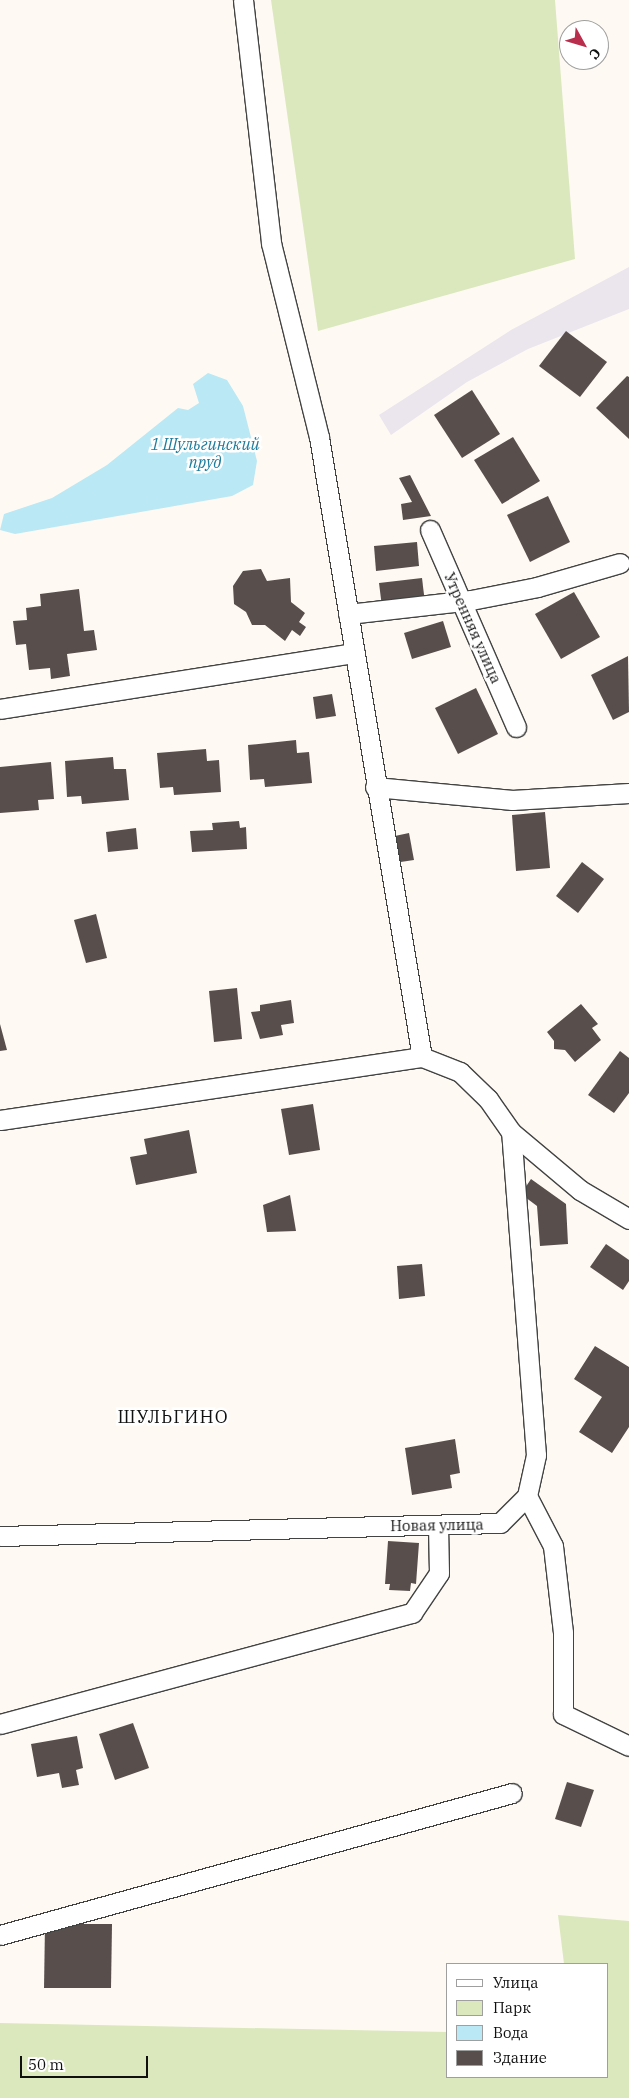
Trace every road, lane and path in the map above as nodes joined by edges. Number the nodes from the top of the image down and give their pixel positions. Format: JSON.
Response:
{"nodes":[{"id":1,"x":243,"y":0,"type":"edge"},
{"id":2,"x":430,"y":530,"type":"dead end"},
{"id":3,"x":620,"y":563,"type":"dead end"},
{"id":4,"x":461,"y":602,"type":"junction"},
{"id":5,"x":348,"y":614,"type":"junction"},
{"id":6,"x":355,"y":653,"type":"junction"},
{"id":7,"x":0,"y":709,"type":"edge"},
{"id":8,"x":516,"y":727,"type":"dead end"},
{"id":9,"x":375,"y":787,"type":"junction"},
{"id":10,"x":629,"y":793,"type":"edge"},
{"id":11,"x":422,"y":1058,"type":"junction"},
{"id":12,"x":0,"y":1120,"type":"edge"},
{"id":13,"x":511,"y":1132,"type":"junction"},
{"id":14,"x":629,"y":1220,"type":"edge"},
{"id":15,"x":528,"y":1496,"type":"junction"},
{"id":16,"x":438,"y":1525,"type":"junction"},
{"id":17,"x":0,"y":1536,"type":"edge"},
{"id":18,"x":0,"y":1724,"type":"edge"},
{"id":19,"x":629,"y":1746,"type":"edge"},
{"id":20,"x":512,"y":1794,"type":"dead end"},
{"id":21,"x":0,"y":1935,"type":"edge"}],
"edges":[{"from":1,"to":5,"type":"street"},
{"from":2,"to":4,"type":"street","name":"Утренняя улица"},
{"from":3,"to":4,"type":"street"},
{"from":4,"to":5,"type":"street"},
{"from":4,"to":8,"type":"street","name":"Утренняя улица"},
{"from":5,"to":6,"type":"street"},
{"from":6,"to":7,"type":"street"},
{"from":6,"to":9,"type":"street"},
{"from":9,"to":10,"type":"street"},
{"from":9,"to":11,"type":"street"},
{"from":11,"to":12,"type":"street"},
{"from":11,"to":13,"type":"street"},
{"from":13,"to":14,"type":"street"},
{"from":13,"to":15,"type":"street"},
{"from":15,"to":16,"type":"street","name":"Новая улица"},
{"from":15,"to":19,"type":"street"},
{"from":16,"to":17,"type":"street","name":"Новая улица"},
{"from":16,"to":18,"type":"street"},
{"from":20,"to":21,"type":"street"}]}
